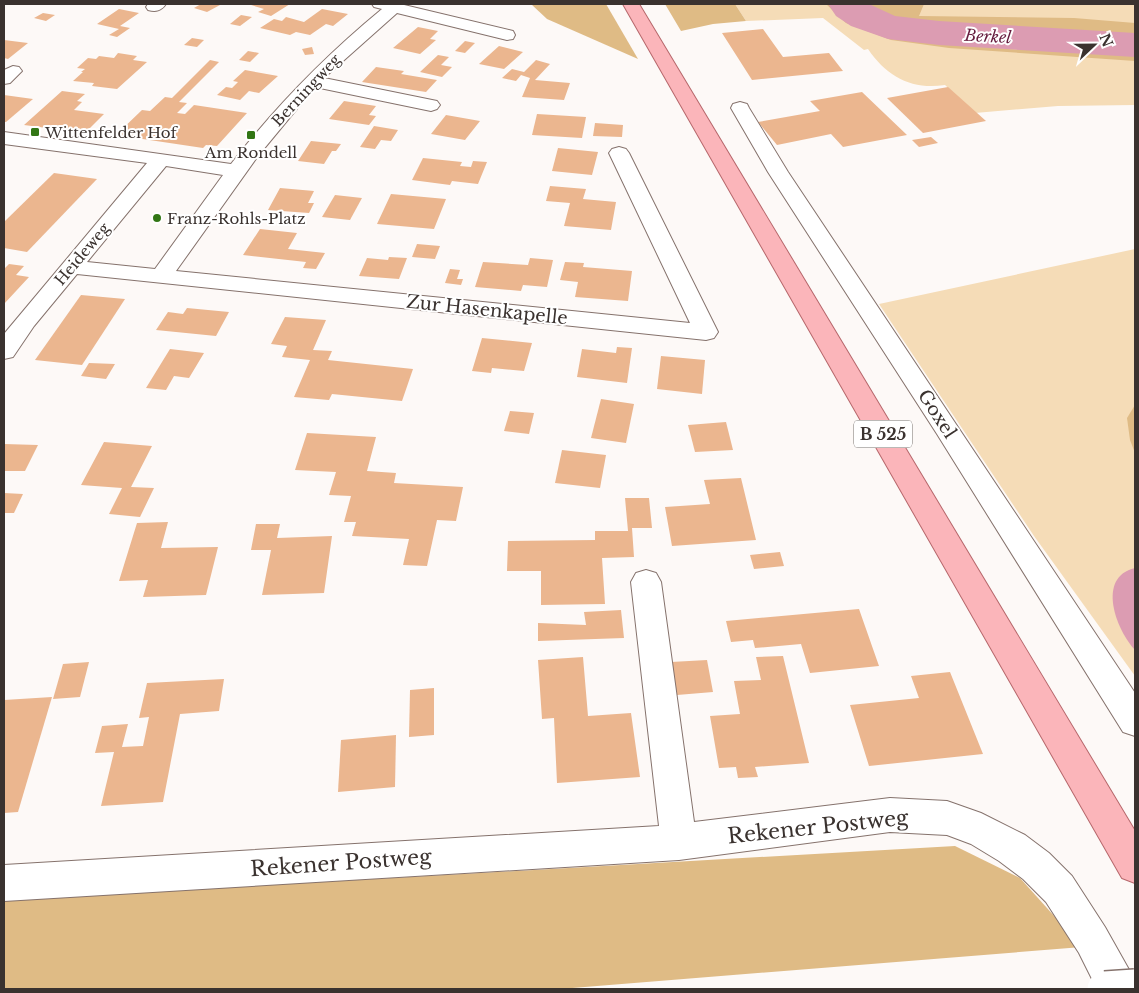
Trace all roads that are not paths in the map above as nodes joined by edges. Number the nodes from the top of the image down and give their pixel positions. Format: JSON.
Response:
{"nodes":[{"id":1,"x":631,"y":4,"type":"edge"},
{"id":2,"x":387,"y":5,"type":"edge"},
{"id":3,"x":508,"y":35,"type":"dead end"},
{"id":4,"x":311,"y":81,"type":"junction"},
{"id":5,"x":431,"y":105,"type":"dead end"},
{"id":6,"x":740,"y":108,"type":"dead end"},
{"id":7,"x":4,"y":138,"type":"edge"},
{"id":8,"x":619,"y":153,"type":"dead end"},
{"id":9,"x":162,"y":158,"type":"junction"},
{"id":10,"x":238,"y":171,"type":"junction"},
{"id":11,"x":71,"y":267,"type":"junction"},
{"id":12,"x":160,"y":277,"type":"junction"},
{"id":13,"x":4,"y":352,"type":"edge"},
{"id":14,"x":646,"y":582,"type":"dead end"},
{"id":15,"x":1135,"y":721,"type":"edge"},
{"id":16,"x":679,"y":842,"type":"junction"},
{"id":17,"x":1135,"y":865,"type":"edge"},
{"id":18,"x":4,"y":883,"type":"edge"},
{"id":19,"x":1135,"y":987,"type":"edge"},
{"id":20,"x":1105,"y":989,"type":"edge"},
{"id":21,"x":1118,"y":989,"type":"edge"}],
"edges":[{"from":1,"to":17,"type":"main road","number":"B 525"},
{"from":2,"to":3,"type":"street","name":"Berningweg"},
{"from":2,"to":4,"type":"street","name":"Berningweg"},
{"from":4,"to":5,"type":"street"},
{"from":4,"to":10,"type":"street","name":"Berningweg"},
{"from":6,"to":15,"type":"street","name":"Goxel"},
{"from":7,"to":9,"type":"street"},
{"from":8,"to":12,"type":"street","name":"Zur Hasenkapelle"},
{"from":9,"to":10,"type":"street"},
{"from":9,"to":11,"type":"street","name":"Heideweg"},
{"from":10,"to":12,"type":"street","name":"Berningweg"},
{"from":11,"to":12,"type":"street","name":"Zur Hasenkapelle"},
{"from":11,"to":13,"type":"street","name":"Heideweg"},
{"from":14,"to":16,"type":"street"},
{"from":16,"to":18,"type":"street","name":"Rekener Postweg"},
{"from":16,"to":21,"type":"street","name":"Rekener Postweg"},
{"from":19,"to":20,"type":"street","bridge":true}]}
